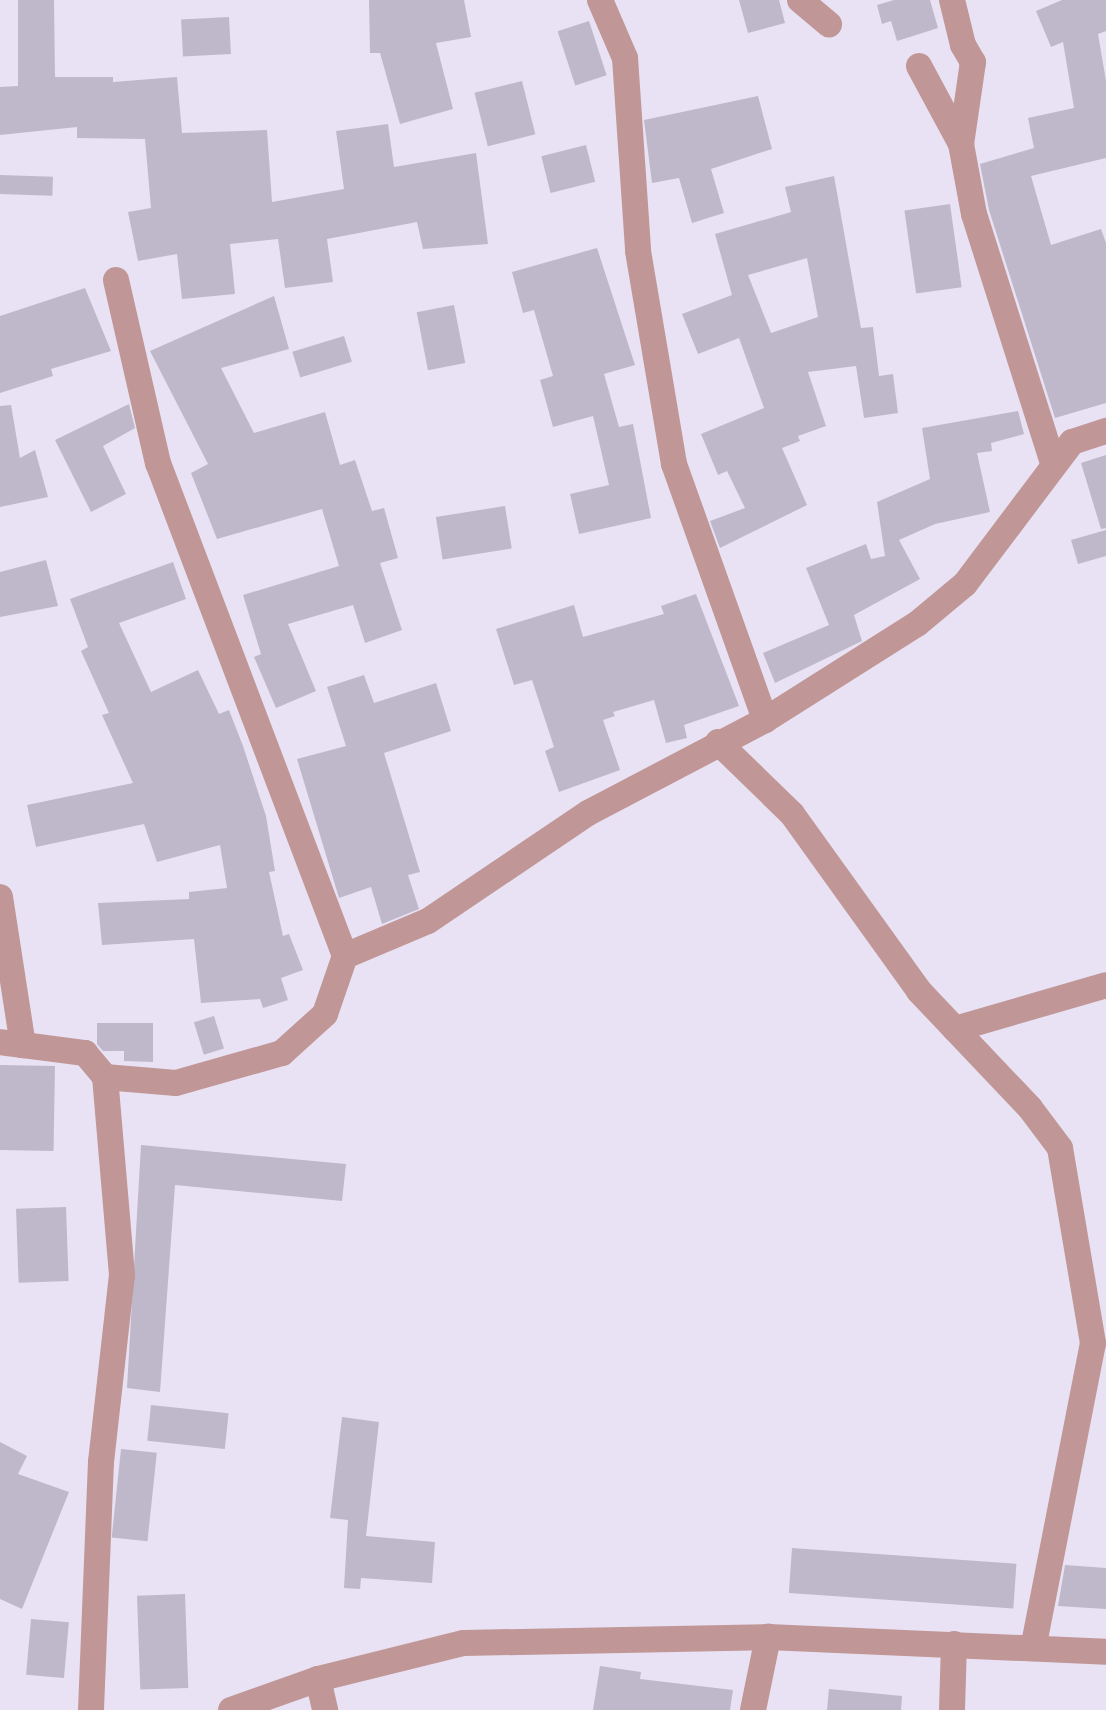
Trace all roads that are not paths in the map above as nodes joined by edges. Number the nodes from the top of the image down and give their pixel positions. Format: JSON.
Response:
{"nodes":[{"id":1,"x":600,"y":0,"type":"edge"},
{"id":2,"x":800,"y":0,"type":"edge"},
{"id":3,"x":952,"y":0,"type":"edge"},
{"id":4,"x":829,"y":24,"type":"dead end"},
{"id":5,"x":920,"y":66,"type":"dead end"},
{"id":6,"x":961,"y":144,"type":"junction"},
{"id":7,"x":116,"y":280,"type":"dead end"},
{"id":8,"x":1106,"y":431,"type":"edge"},
{"id":9,"x":1053,"y":463,"type":"junction"},
{"id":10,"x":765,"y":720,"type":"junction"},
{"id":11,"x":718,"y":742,"type":"junction"},
{"id":12,"x":0,"y":897,"type":"edge"},
{"id":13,"x":345,"y":956,"type":"junction"},
{"id":14,"x":1106,"y":985,"type":"edge"},
{"id":15,"x":955,"y":1029,"type":"junction"},
{"id":16,"x":11,"y":1043,"type":"edge"},
{"id":17,"x":105,"y":1077,"type":"junction"},
{"id":18,"x":768,"y":1637,"type":"junction"},
{"id":19,"x":954,"y":1644,"type":"junction"},
{"id":20,"x":1033,"y":1648,"type":"junction"},
{"id":21,"x":1106,"y":1652,"type":"edge"},
{"id":22,"x":318,"y":1679,"type":"junction"},
{"id":23,"x":91,"y":1710,"type":"edge"},
{"id":24,"x":231,"y":1710,"type":"edge"},
{"id":25,"x":325,"y":1710,"type":"edge"},
{"id":26,"x":753,"y":1710,"type":"edge"},
{"id":27,"x":952,"y":1710,"type":"edge"}],
"edges":[{"from":1,"to":10,"type":"street"},
{"from":2,"to":4,"type":"street"},
{"from":3,"to":6,"type":"street"},
{"from":5,"to":6,"type":"street"},
{"from":6,"to":9,"type":"street"},
{"from":7,"to":13,"type":"street"},
{"from":8,"to":9,"type":"street"},
{"from":9,"to":10,"type":"street"},
{"from":10,"to":11,"type":"street"},
{"from":11,"to":13,"type":"street"},
{"from":11,"to":15,"type":"street"},
{"from":12,"to":16,"type":"street"},
{"from":13,"to":17,"type":"street"},
{"from":14,"to":15,"type":"street"},
{"from":15,"to":20,"type":"street"},
{"from":16,"to":17,"type":"street"},
{"from":17,"to":23,"type":"street"},
{"from":18,"to":19,"type":"street"},
{"from":18,"to":22,"type":"street"},
{"from":18,"to":26,"type":"street"},
{"from":19,"to":20,"type":"street"},
{"from":19,"to":27,"type":"street"},
{"from":20,"to":21,"type":"street"},
{"from":22,"to":24,"type":"street"},
{"from":22,"to":25,"type":"street"}]}
